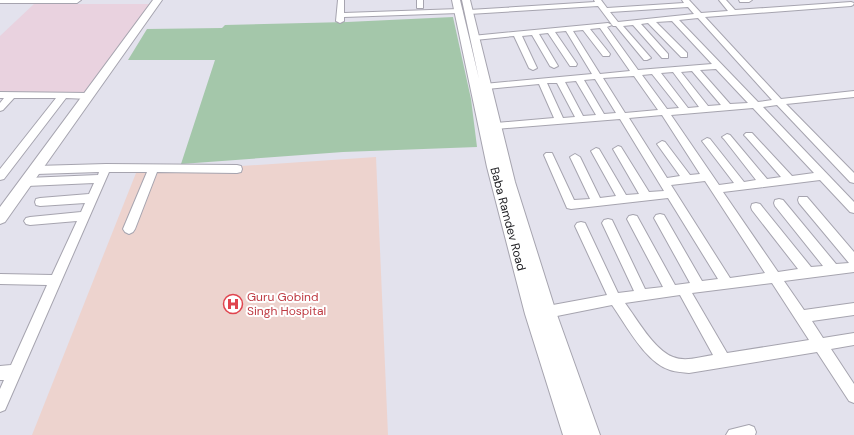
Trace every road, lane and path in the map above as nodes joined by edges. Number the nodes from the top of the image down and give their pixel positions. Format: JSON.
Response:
{"nodes":[{"id":1,"x":0,"y":0,"type":"edge"},
{"id":2,"x":29,"y":0,"type":"edge"},
{"id":3,"x":53,"y":0,"type":"edge"},
{"id":4,"x":77,"y":0,"type":"edge"},
{"id":5,"x":158,"y":0,"type":"edge"},
{"id":6,"x":341,"y":0,"type":"edge"},
{"id":7,"x":506,"y":0,"type":"edge"},
{"id":8,"x":525,"y":0,"type":"edge"},
{"id":9,"x":540,"y":0,"type":"edge"},
{"id":10,"x":624,"y":0,"type":"edge"},
{"id":11,"x":642,"y":0,"type":"edge"},
{"id":12,"x":722,"y":0,"type":"edge"},
{"id":13,"x":742,"y":0,"type":"edge"},
{"id":14,"x":749,"y":0,"type":"edge"},
{"id":15,"x":599,"y":2,"type":"edge"},
{"id":16,"x":688,"y":2,"type":"edge"},
{"id":17,"x":560,"y":3,"type":"edge"},
{"id":18,"x":576,"y":3,"type":"edge"},
{"id":19,"x":850,"y":4,"type":"edge"},
{"id":20,"x":420,"y":6,"type":"edge"},
{"id":21,"x":463,"y":6,"type":"edge"},
{"id":22,"x":545,"y":7,"type":"junction"},
{"id":23,"x":648,"y":7,"type":"junction"},
{"id":24,"x":529,"y":8,"type":"junction"},
{"id":25,"x":631,"y":8,"type":"junction"},
{"id":26,"x":510,"y":10,"type":"junction"},
{"id":27,"x":605,"y":10,"type":"junction"},
{"id":28,"x":734,"y":13,"type":"junction"},
{"id":29,"x":700,"y":16,"type":"junction"},
{"id":30,"x":673,"y":18,"type":"junction"},
{"id":31,"x":650,"y":21,"type":"junction"},
{"id":32,"x":635,"y":22,"type":"junction"},
{"id":33,"x":617,"y":24,"type":"junction"},
{"id":34,"x":602,"y":26,"type":"junction"},
{"id":35,"x":585,"y":27,"type":"junction"},
{"id":36,"x":568,"y":29,"type":"junction"},
{"id":37,"x":550,"y":31,"type":"junction"},
{"id":38,"x":534,"y":32,"type":"junction"},
{"id":39,"x":517,"y":34,"type":"junction"},
{"id":40,"x":475,"y":38,"type":"junction"},
{"id":41,"x":606,"y":54,"type":"dead end"},
{"id":42,"x":684,"y":55,"type":"dead end"},
{"id":43,"x":665,"y":56,"type":"dead end"},
{"id":44,"x":648,"y":58,"type":"dead end"},
{"id":45,"x":573,"y":64,"type":"dead end"},
{"id":46,"x":554,"y":66,"type":"dead end"},
{"id":47,"x":718,"y":66,"type":"junction"},
{"id":48,"x":534,"y":68,"type":"dead end"},
{"id":49,"x":694,"y":68,"type":"junction"},
{"id":50,"x":675,"y":70,"type":"junction"},
{"id":51,"x":655,"y":72,"type":"junction"},
{"id":52,"x":636,"y":74,"type":"junction"},
{"id":53,"x":599,"y":77,"type":"junction"},
{"id":54,"x":580,"y":78,"type":"junction"},
{"id":55,"x":560,"y":80,"type":"junction"},
{"id":56,"x":542,"y":82,"type":"junction"},
{"id":57,"x":486,"y":86,"type":"junction"},
{"id":58,"x":854,"y":94,"type":"edge"},
{"id":59,"x":0,"y":95,"type":"edge"},
{"id":60,"x":12,"y":95,"type":"junction"},
{"id":61,"x":63,"y":96,"type":"junction"},
{"id":62,"x":89,"y":96,"type":"junction"},
{"id":63,"x":778,"y":102,"type":"junction"},
{"id":64,"x":486,"y":105,"type":"junction"},
{"id":65,"x":755,"y":105,"type":"junction"},
{"id":66,"x":0,"y":108,"type":"edge"},
{"id":67,"x":728,"y":108,"type":"junction"},
{"id":68,"x":706,"y":109,"type":"junction"},
{"id":69,"x":686,"y":111,"type":"junction"},
{"id":70,"x":665,"y":113,"type":"junction"},
{"id":71,"x":623,"y":116,"type":"junction"},
{"id":72,"x":602,"y":118,"type":"junction"},
{"id":73,"x":582,"y":120,"type":"junction"},
{"id":74,"x":560,"y":121,"type":"junction"},
{"id":75,"x":496,"y":126,"type":"junction"},
{"id":76,"x":749,"y":135,"type":"dead end"},
{"id":77,"x":727,"y":137,"type":"dead end"},
{"id":78,"x":707,"y":141,"type":"dead end"},
{"id":79,"x":662,"y":144,"type":"dead end"},
{"id":80,"x":618,"y":149,"type":"dead end"},
{"id":81,"x":596,"y":151,"type":"dead end"},
{"id":82,"x":549,"y":155,"type":"dead end"},
{"id":83,"x":575,"y":157,"type":"dead end"},
{"id":84,"x":106,"y":168,"type":"junction"},
{"id":85,"x":237,"y":169,"type":"dead end"},
{"id":86,"x":36,"y":170,"type":"junction"},
{"id":87,"x":153,"y":170,"type":"junction"},
{"id":88,"x":0,"y":176,"type":"edge"},
{"id":89,"x":823,"y":176,"type":"junction"},
{"id":90,"x":708,"y":177,"type":"junction"},
{"id":91,"x":101,"y":179,"type":"junction"},
{"id":92,"x":854,"y":179,"type":"edge"},
{"id":93,"x":687,"y":180,"type":"junction"},
{"id":94,"x":790,"y":180,"type":"junction"},
{"id":95,"x":27,"y":182,"type":"junction"},
{"id":96,"x":663,"y":182,"type":"junction"},
{"id":97,"x":764,"y":183,"type":"junction"},
{"id":98,"x":742,"y":186,"type":"junction"},
{"id":99,"x":716,"y":189,"type":"junction"},
{"id":100,"x":670,"y":194,"type":"junction"},
{"id":101,"x":646,"y":196,"type":"junction"},
{"id":102,"x":92,"y":198,"type":"junction"},
{"id":103,"x":623,"y":199,"type":"junction"},
{"id":104,"x":803,"y":200,"type":"dead end"},
{"id":105,"x":40,"y":202,"type":"dead end"},
{"id":106,"x":597,"y":202,"type":"junction"},
{"id":107,"x":779,"y":203,"type":"dead end"},
{"id":108,"x":756,"y":207,"type":"dead end"},
{"id":109,"x":854,"y":209,"type":"edge"},
{"id":110,"x":83,"y":216,"type":"junction"},
{"id":111,"x":0,"y":218,"type":"edge"},
{"id":112,"x":660,"y":218,"type":"dead end"},
{"id":113,"x":633,"y":219,"type":"dead end"},
{"id":114,"x":30,"y":221,"type":"dead end"},
{"id":115,"x":608,"y":223,"type":"dead end"},
{"id":116,"x":581,"y":226,"type":"dead end"},
{"id":117,"x":129,"y":230,"type":"dead end"},
{"id":118,"x":854,"y":260,"type":"edge"},
{"id":119,"x":854,"y":267,"type":"edge"},
{"id":120,"x":833,"y":270,"type":"junction"},
{"id":121,"x":808,"y":273,"type":"junction"},
{"id":122,"x":774,"y":277,"type":"junction"},
{"id":123,"x":0,"y":279,"type":"edge"},
{"id":124,"x":55,"y":280,"type":"junction"},
{"id":125,"x":727,"y":283,"type":"junction"},
{"id":126,"x":699,"y":287,"type":"junction"},
{"id":127,"x":677,"y":290,"type":"junction"},
{"id":128,"x":642,"y":295,"type":"junction"},
{"id":129,"x":615,"y":299,"type":"junction"},
{"id":130,"x":854,"y":309,"type":"edge"},
{"id":131,"x":541,"y":313,"type":"junction"},
{"id":132,"x":800,"y":317,"type":"junction"},
{"id":133,"x":854,"y":339,"type":"edge"},
{"id":134,"x":818,"y":345,"type":"junction"},
{"id":135,"x":723,"y":360,"type":"junction"},
{"id":136,"x":15,"y":372,"type":"junction"},
{"id":137,"x":0,"y":373,"type":"edge"},
{"id":138,"x":854,"y":396,"type":"edge"},
{"id":139,"x":0,"y":405,"type":"edge"},
{"id":140,"x":749,"y":432,"type":"dead end"},
{"id":141,"x":573,"y":435,"type":"edge"},
{"id":142,"x":590,"y":435,"type":"edge"},
{"id":143,"x":734,"y":435,"type":"edge"}],
"edges":[{"from":1,"to":2,"type":"street"},
{"from":2,"to":3,"type":"street"},
{"from":3,"to":4,"type":"street"},
{"from":5,"to":62,"type":"street"},
{"from":6,"to":20,"type":"street"},
{"from":7,"to":26,"type":"street"},
{"from":8,"to":24,"type":"street"},
{"from":9,"to":22,"type":"street"},
{"from":10,"to":25,"type":"street"},
{"from":11,"to":23,"type":"street"},
{"from":12,"to":28,"type":"street"},
{"from":13,"to":14,"type":"street"},
{"from":15,"to":18,"type":"street"},
{"from":15,"to":27,"type":"street"},
{"from":16,"to":23,"type":"street"},
{"from":16,"to":29,"type":"street"},
{"from":17,"to":18,"type":"street"},
{"from":17,"to":22,"type":"street"},
{"from":19,"to":28,"type":"street"},
{"from":20,"to":21,"type":"street"},
{"from":21,"to":26,"type":"street"},
{"from":21,"to":40,"type":"street"},
{"from":21,"to":64,"type":"street","name":"Baba Ramdev Road"},
{"from":22,"to":24,"type":"street"},
{"from":23,"to":25,"type":"street"},
{"from":24,"to":26,"type":"street"},
{"from":25,"to":27,"type":"street"},
{"from":27,"to":33,"type":"street"},
{"from":28,"to":29,"type":"street"},
{"from":29,"to":30,"type":"street"},
{"from":29,"to":63,"type":"street"},
{"from":30,"to":31,"type":"street"},
{"from":30,"to":47,"type":"street"},
{"from":31,"to":32,"type":"street"},
{"from":31,"to":42,"type":"street"},
{"from":32,"to":33,"type":"street"},
{"from":32,"to":43,"type":"street"},
{"from":33,"to":34,"type":"street"},
{"from":33,"to":44,"type":"street"},
{"from":34,"to":35,"type":"street"},
{"from":34,"to":52,"type":"street"},
{"from":35,"to":36,"type":"street"},
{"from":35,"to":41,"type":"street"},
{"from":36,"to":37,"type":"street"},
{"from":36,"to":53,"type":"street"},
{"from":37,"to":38,"type":"street"},
{"from":37,"to":45,"type":"street"},
{"from":38,"to":39,"type":"street"},
{"from":38,"to":46,"type":"street"},
{"from":39,"to":40,"type":"street"},
{"from":39,"to":48,"type":"street"},
{"from":40,"to":57,"type":"street"},
{"from":47,"to":49,"type":"street"},
{"from":47,"to":65,"type":"street"},
{"from":49,"to":50,"type":"street"},
{"from":49,"to":67,"type":"street"},
{"from":50,"to":51,"type":"street"},
{"from":50,"to":68,"type":"street"},
{"from":51,"to":52,"type":"street"},
{"from":51,"to":69,"type":"street"},
{"from":52,"to":53,"type":"street"},
{"from":52,"to":70,"type":"street"},
{"from":53,"to":54,"type":"street"},
{"from":53,"to":71,"type":"street"},
{"from":54,"to":55,"type":"street"},
{"from":54,"to":72,"type":"street"},
{"from":55,"to":56,"type":"street"},
{"from":55,"to":73,"type":"street"},
{"from":56,"to":57,"type":"street"},
{"from":56,"to":74,"type":"street"},
{"from":57,"to":64,"type":"street"},
{"from":58,"to":63,"type":"street"},
{"from":59,"to":60,"type":"street"},
{"from":60,"to":61,"type":"street"},
{"from":60,"to":66,"type":"street"},
{"from":61,"to":62,"type":"street"},
{"from":61,"to":88,"type":"street"},
{"from":62,"to":86,"type":"street"},
{"from":63,"to":65,"type":"street"},
{"from":63,"to":92,"type":"street"},
{"from":64,"to":75,"type":"street"},
{"from":64,"to":131,"type":"street","name":"Baba Ramdev Road"},
{"from":65,"to":67,"type":"street"},
{"from":65,"to":89,"type":"street"},
{"from":67,"to":68,"type":"street"},
{"from":68,"to":69,"type":"street"},
{"from":69,"to":70,"type":"street"},
{"from":70,"to":71,"type":"street"},
{"from":70,"to":90,"type":"street"},
{"from":71,"to":72,"type":"street"},
{"from":71,"to":96,"type":"street"},
{"from":72,"to":73,"type":"street"},
{"from":73,"to":74,"type":"street"},
{"from":74,"to":75,"type":"street"},
{"from":75,"to":131,"type":"street"},
{"from":76,"to":94,"type":"street"},
{"from":77,"to":97,"type":"street"},
{"from":78,"to":98,"type":"street"},
{"from":79,"to":93,"type":"street"},
{"from":80,"to":101,"type":"street"},
{"from":81,"to":103,"type":"street"},
{"from":82,"to":106,"type":"street"},
{"from":83,"to":106,"type":"street"},
{"from":84,"to":86,"type":"street"},
{"from":84,"to":87,"type":"street"},
{"from":84,"to":91,"type":"street"},
{"from":85,"to":87,"type":"street"},
{"from":86,"to":95,"type":"street"},
{"from":87,"to":117,"type":"street"},
{"from":89,"to":94,"type":"street"},
{"from":89,"to":109,"type":"street"},
{"from":90,"to":93,"type":"street"},
{"from":90,"to":99,"type":"street"},
{"from":91,"to":95,"type":"street"},
{"from":91,"to":102,"type":"street"},
{"from":93,"to":96,"type":"street"},
{"from":94,"to":97,"type":"street"},
{"from":95,"to":111,"type":"street"},
{"from":96,"to":100,"type":"street"},
{"from":97,"to":98,"type":"street"},
{"from":98,"to":99,"type":"street"},
{"from":99,"to":122,"type":"street"},
{"from":100,"to":101,"type":"street"},
{"from":100,"to":125,"type":"street"},
{"from":101,"to":103,"type":"street"},
{"from":102,"to":105,"type":"street"},
{"from":102,"to":110,"type":"street"},
{"from":103,"to":106,"type":"street"},
{"from":104,"to":118,"type":"street"},
{"from":107,"to":120,"type":"street"},
{"from":108,"to":121,"type":"street"},
{"from":110,"to":114,"type":"street"},
{"from":110,"to":124,"type":"street"},
{"from":112,"to":126,"type":"street"},
{"from":113,"to":127,"type":"street"},
{"from":115,"to":128,"type":"street"},
{"from":116,"to":129,"type":"street"},
{"from":119,"to":120,"type":"street"},
{"from":120,"to":121,"type":"street"},
{"from":121,"to":122,"type":"street"},
{"from":122,"to":125,"type":"street"},
{"from":122,"to":132,"type":"street"},
{"from":123,"to":124,"type":"street"},
{"from":124,"to":136,"type":"street"},
{"from":125,"to":126,"type":"street"},
{"from":126,"to":127,"type":"street"},
{"from":127,"to":128,"type":"street"},
{"from":127,"to":135,"type":"street"},
{"from":128,"to":129,"type":"street"},
{"from":129,"to":131,"type":"street"},
{"from":129,"to":135,"type":"street"},
{"from":130,"to":132,"type":"street"},
{"from":131,"to":141,"type":"street","name":"Baba Ramdev Road"},
{"from":131,"to":142,"type":"street"},
{"from":132,"to":134,"type":"street"},
{"from":133,"to":134,"type":"street"},
{"from":134,"to":135,"type":"street"},
{"from":134,"to":138,"type":"street"},
{"from":136,"to":137,"type":"street"},
{"from":136,"to":139,"type":"street"},
{"from":140,"to":143,"type":"street"}]}
